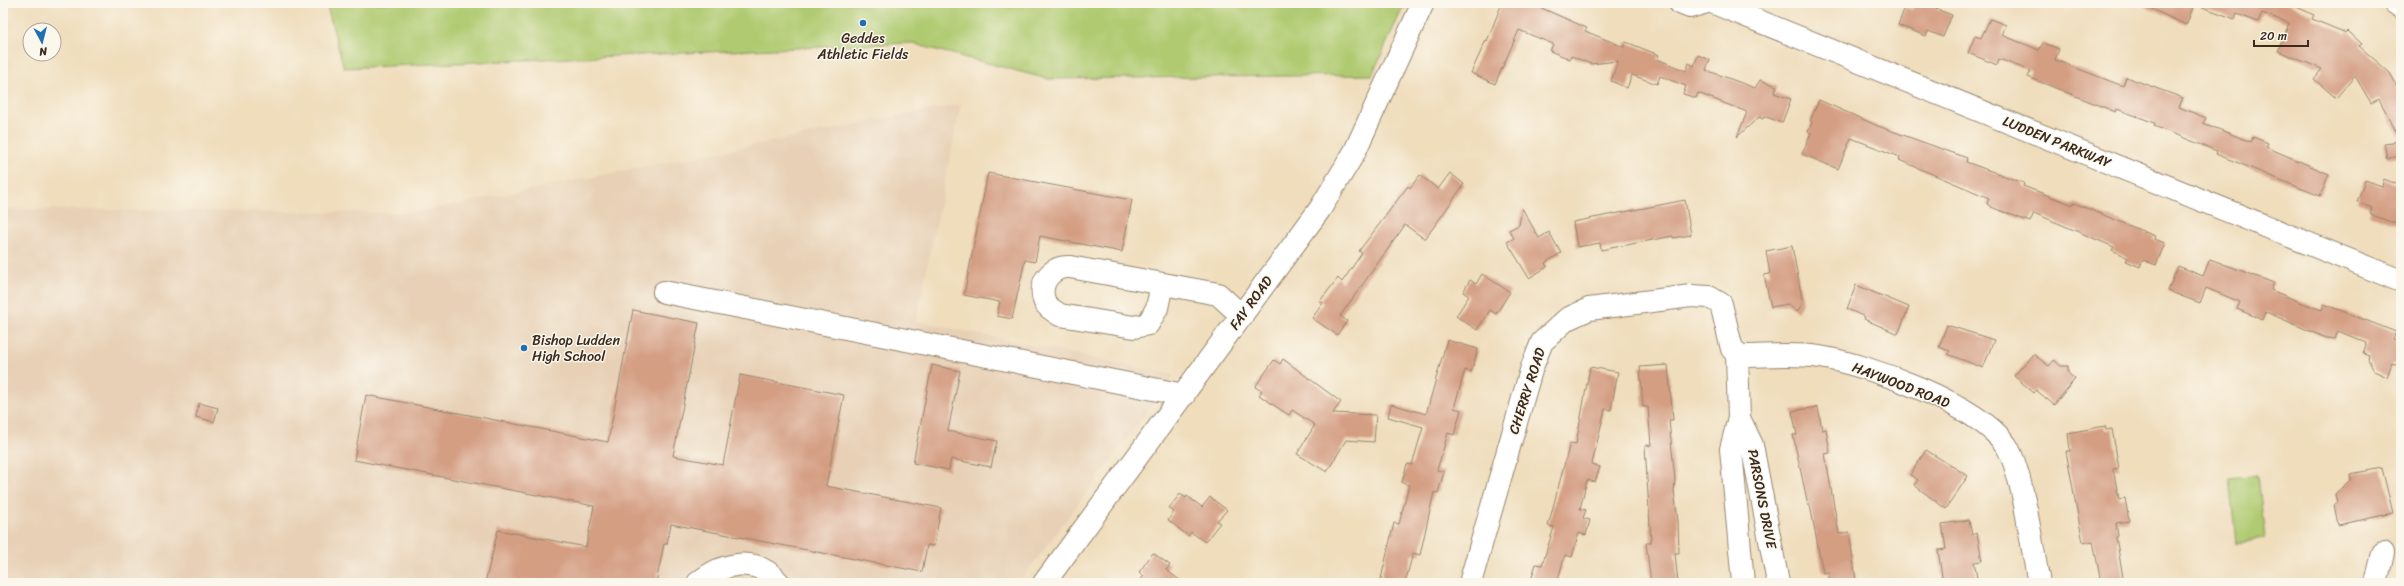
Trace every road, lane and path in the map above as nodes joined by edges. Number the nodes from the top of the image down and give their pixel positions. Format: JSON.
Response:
{"nodes":[{"id":1,"x":1423,"y":3,"type":"edge"},
{"id":2,"x":1680,"y":3,"type":"edge"},
{"id":3,"x":1704,"y":3,"type":"edge"},
{"id":4,"x":2395,"y":3,"type":"edge"},
{"id":5,"x":1723,"y":5,"type":"edge"},
{"id":6,"x":2401,"y":7,"type":"edge"},
{"id":7,"x":2401,"y":281,"type":"edge"},
{"id":8,"x":1162,"y":284,"type":"junction"},
{"id":9,"x":664,"y":292,"type":"dead end"},
{"id":10,"x":1242,"y":316,"type":"junction"},
{"id":11,"x":1737,"y":354,"type":"junction"},
{"id":12,"x":1184,"y":395,"type":"junction"},
{"id":13,"x":1739,"y":418,"type":"junction"},
{"id":14,"x":2383,"y":553,"type":"dead end"},
{"id":15,"x":698,"y":583,"type":"edge"},
{"id":16,"x":778,"y":583,"type":"edge"},
{"id":17,"x":1044,"y":583,"type":"edge"},
{"id":18,"x":1470,"y":583,"type":"edge"},
{"id":19,"x":1743,"y":583,"type":"edge"},
{"id":20,"x":1778,"y":583,"type":"edge"},
{"id":21,"x":2038,"y":583,"type":"edge"},
{"id":22,"x":2376,"y":583,"type":"edge"}],
"edges":[{"from":1,"to":10,"type":"street","name":"FAY ROAD"},
{"from":2,"to":3,"type":"street"},
{"from":4,"to":6,"type":"street"},
{"from":5,"to":7,"type":"street","name":"LUDDEN PARKWAY"},
{"from":8,"to":8,"type":"street"},
{"from":8,"to":10,"type":"street"},
{"from":9,"to":12,"type":"street"},
{"from":10,"to":12,"type":"street","name":"FAY ROAD"},
{"from":11,"to":13,"type":"street","name":"PARSONS DRIVE"},
{"from":11,"to":18,"type":"street","name":"CHERRY ROAD"},
{"from":11,"to":21,"type":"street","name":"HAYWOOD ROAD"},
{"from":12,"to":17,"type":"street","name":"FAY ROAD"},
{"from":13,"to":19,"type":"street","name":"PARSONS DRIVE"},
{"from":13,"to":20,"type":"street","name":"PARSONS DRIVE"},
{"from":14,"to":22,"type":"street"},
{"from":15,"to":16,"type":"street"}]}
